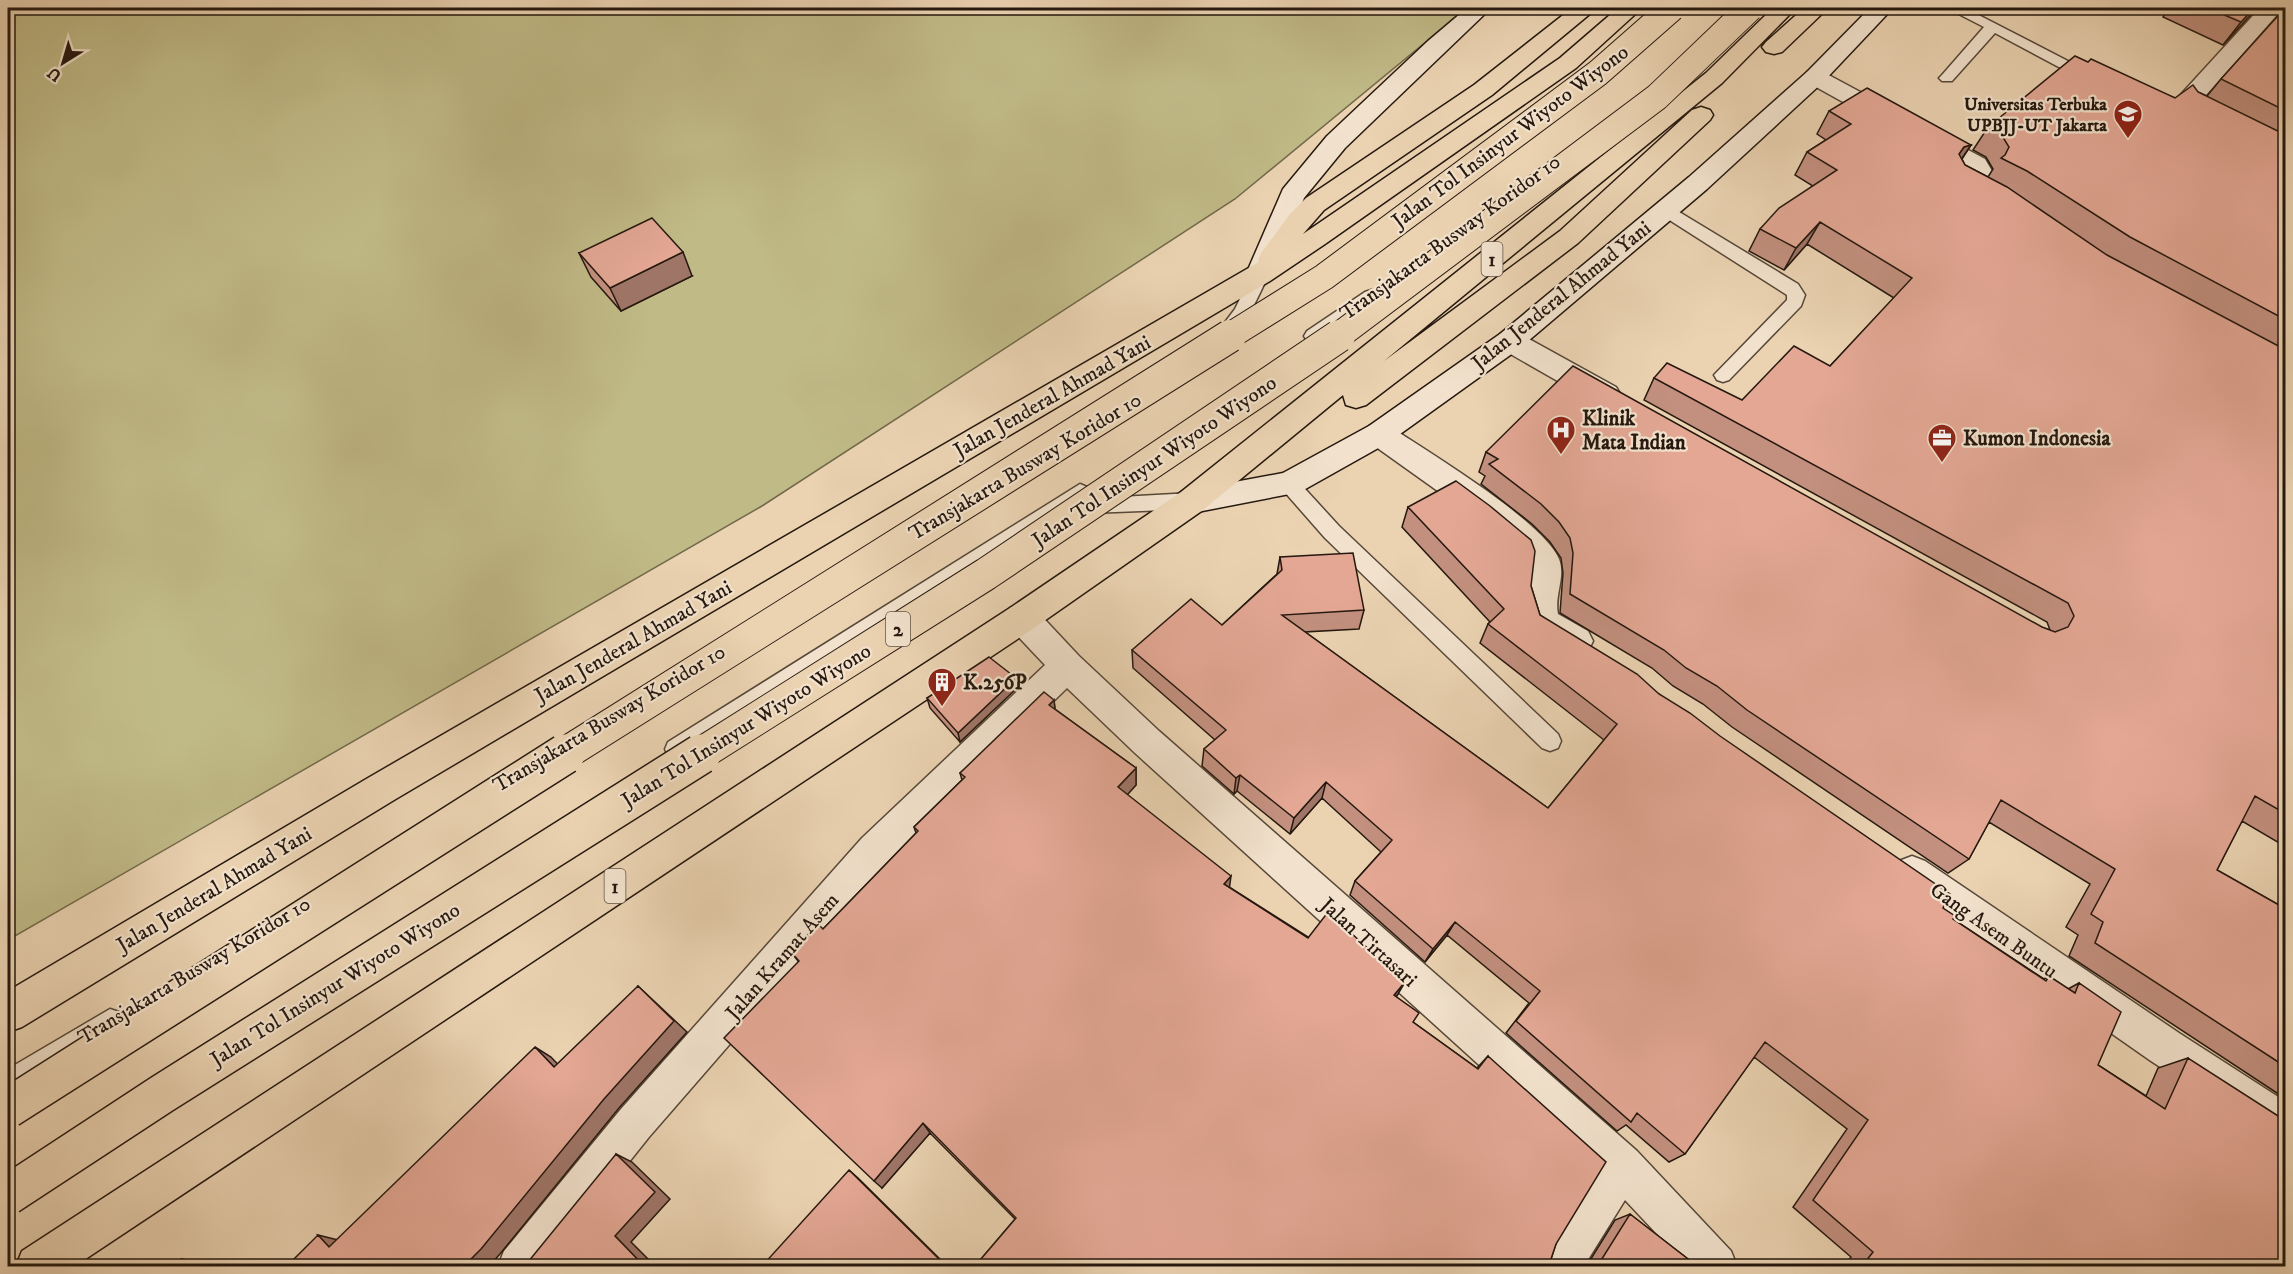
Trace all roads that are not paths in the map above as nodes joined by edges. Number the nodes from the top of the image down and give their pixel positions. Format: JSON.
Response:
{"nodes":[{"id":1,"x":1480,"y":8,"type":"edge"},
{"id":2,"x":1586,"y":8,"type":"edge"},
{"id":3,"x":1631,"y":8,"type":"edge"},
{"id":4,"x":1672,"y":8,"type":"edge"},
{"id":5,"x":1678,"y":8,"type":"edge"},
{"id":6,"x":1734,"y":8,"type":"edge"},
{"id":7,"x":1750,"y":8,"type":"edge"},
{"id":8,"x":1785,"y":8,"type":"edge"},
{"id":9,"x":1817,"y":8,"type":"edge"},
{"id":10,"x":1881,"y":8,"type":"edge"},
{"id":11,"x":1954,"y":8,"type":"edge"},
{"id":12,"x":2272,"y":8,"type":"edge"},
{"id":13,"x":1993,"y":26,"type":"junction"},
{"id":14,"x":1815,"y":77,"type":"junction"},
{"id":15,"x":1947,"y":78,"type":"dead end"},
{"id":16,"x":2104,"y":86,"type":"edge"},
{"id":17,"x":2286,"y":158,"type":"edge"},
{"id":18,"x":2001,"y":202,"type":"edge"},
{"id":19,"x":1666,"y":210,"type":"junction"},
{"id":20,"x":1260,"y":274,"type":"junction"},
{"id":21,"x":1510,"y":341,"type":"junction"},
{"id":22,"x":1211,"y":352,"type":"junction"},
{"id":23,"x":1723,"y":375,"type":"dead end"},
{"id":24,"x":1633,"y":410,"type":"edge"},
{"id":25,"x":1378,"y":434,"type":"junction"},
{"id":26,"x":1288,"y":484,"type":"junction"},
{"id":27,"x":1192,"y":501,"type":"junction"},
{"id":28,"x":1060,"y":506,"type":"junction"},
{"id":29,"x":1022,"y":618,"type":"junction"},
{"id":30,"x":1602,"y":656,"type":"edge"},
{"id":31,"x":1067,"y":666,"type":"junction"},
{"id":32,"x":1550,"y":741,"type":"dead end"},
{"id":33,"x":1880,"y":850,"type":"edge"},
{"id":34,"x":8,"y":1013,"type":"edge"},
{"id":35,"x":8,"y":1083,"type":"edge"},
{"id":36,"x":8,"y":1108,"type":"edge"},
{"id":37,"x":2286,"y":1126,"type":"edge"},
{"id":38,"x":1622,"y":1166,"type":"junction"},
{"id":39,"x":8,"y":1175,"type":"edge"},
{"id":40,"x":8,"y":1196,"type":"edge"},
{"id":41,"x":37,"y":1266,"type":"edge"},
{"id":42,"x":519,"y":1266,"type":"edge"},
{"id":43,"x":1560,"y":1266,"type":"edge"},
{"id":44,"x":1716,"y":1266,"type":"edge"}],
"edges":[{"from":1,"to":20,"type":"street"},
{"from":2,"to":20,"type":"highway"},
{"from":3,"to":20,"type":"highway","name":"Jalan Jenderal Ahmad Yani"},
{"from":4,"to":36,"type":"highway","name":"Jalan Tol Insinyur Wiyoto Wiyono","bridge":true},
{"from":5,"to":22,"type":"lane","name":"Transjakarta Busway Koridor 10"},
{"from":6,"to":28,"type":"lane","name":"Transjakarta Busway Koridor 10"},
{"from":7,"to":40,"type":"highway","name":"Jalan Tol Insinyur Wiyoto Wiyono","number":"2","bridge":true},
{"from":8,"to":27,"type":"highway","name":"Jalan Jenderal Ahmad Yani","number":"1"},
{"from":9,"to":27,"type":"highway"},
{"from":10,"to":14,"type":"street","name":"Jalan Jenderal Ahmad Yani","number":"1"},
{"from":11,"to":13,"type":"lane"},
{"from":12,"to":17,"type":"street"},
{"from":13,"to":15,"type":"lane"},
{"from":13,"to":16,"type":"lane"},
{"from":14,"to":18,"type":"street"},
{"from":14,"to":19,"type":"street","name":"Jalan Jenderal Ahmad Yani","number":"1"},
{"from":19,"to":21,"type":"street","name":"Jalan Jenderal Ahmad Yani","number":"1"},
{"from":19,"to":23,"type":"lane"},
{"from":20,"to":22,"type":"lane","name":"Transjakarta Busway Koridor 10"},
{"from":20,"to":34,"type":"highway","name":"Jalan Jenderal Ahmad Yani"},
{"from":21,"to":24,"type":"street"},
{"from":21,"to":25,"type":"street","name":"Jalan Jenderal Ahmad Yani","number":"1"},
{"from":22,"to":35,"type":"lane","name":"Transjakarta Busway Koridor 10"},
{"from":25,"to":26,"type":"street","name":"Jalan Jenderal Ahmad Yani","number":"1"},
{"from":25,"to":30,"type":"street"},
{"from":26,"to":27,"type":"street","name":"Jalan Jenderal Ahmad Yani","number":"1"},
{"from":26,"to":32,"type":"lane"},
{"from":27,"to":28,"type":"lane"},
{"from":27,"to":29,"type":"highway","name":"Jalan Jenderal Ahmad Yani","number":"1"},
{"from":28,"to":39,"type":"lane","name":"Transjakarta Busway Koridor 10"},
{"from":29,"to":31,"type":"street","name":"Jalan Tirtasari"},
{"from":29,"to":41,"type":"highway","name":"Jalan Jenderal Ahmad Yani","number":"1"},
{"from":31,"to":38,"type":"street","name":"Jalan Tirtasari"},
{"from":31,"to":42,"type":"street","name":"Jalan Kramat Asem"},
{"from":33,"to":37,"type":"street","name":"Gang Asem Buntu"},
{"from":38,"to":43,"type":"street"},
{"from":38,"to":44,"type":"street","name":"Jalan Tirtasari"}]}
